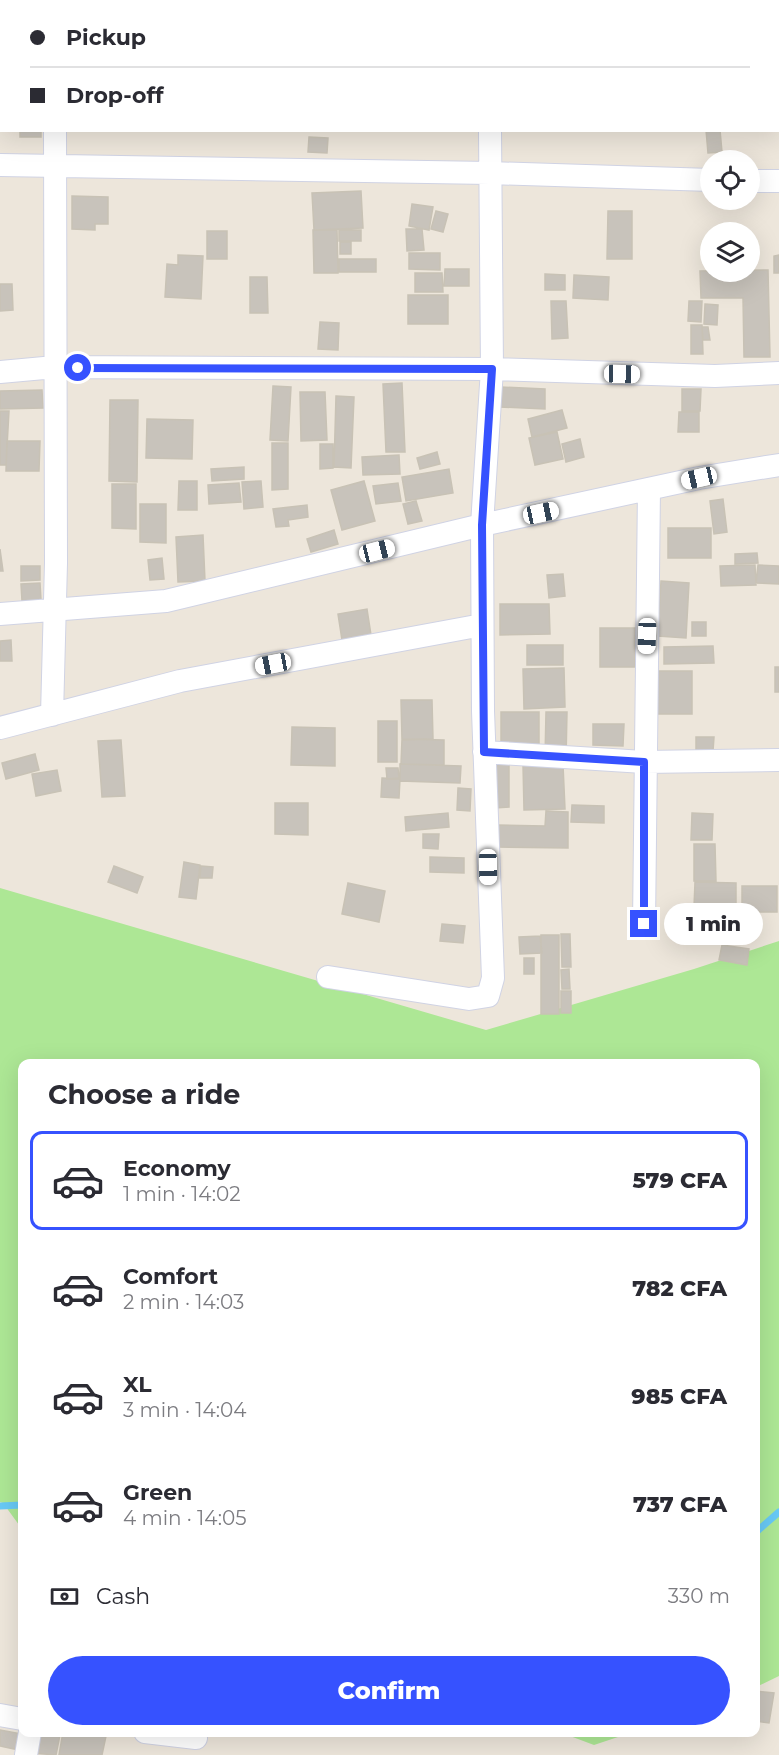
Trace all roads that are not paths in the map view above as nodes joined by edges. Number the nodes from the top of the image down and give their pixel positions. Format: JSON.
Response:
{"nodes":[{"id":1,"x":55,"y":132,"type":"edge"},
{"id":2,"x":490,"y":132,"type":"edge"},
{"id":3,"x":0,"y":165,"type":"edge"},
{"id":4,"x":55,"y":166,"type":"junction"},
{"id":5,"x":490,"y":172,"type":"junction"},
{"id":6,"x":700,"y":180,"type":"edge"},
{"id":7,"x":760,"y":181,"type":"edge"},
{"id":8,"x":779,"y":181,"type":"edge"},
{"id":9,"x":55,"y":368,"type":"junction"},
{"id":10,"x":492,"y":369,"type":"junction"},
{"id":11,"x":0,"y":372,"type":"edge"},
{"id":12,"x":779,"y":373,"type":"edge"},
{"id":13,"x":779,"y":465,"type":"edge"},
{"id":14,"x":649,"y":489,"type":"junction"},
{"id":15,"x":482,"y":525,"type":"junction"},
{"id":16,"x":56,"y":610,"type":"junction"},
{"id":17,"x":0,"y":614,"type":"edge"},
{"id":18,"x":483,"y":625,"type":"junction"},
{"id":19,"x":52,"y":715,"type":"junction"},
{"id":20,"x":0,"y":728,"type":"edge"},
{"id":21,"x":484,"y":752,"type":"junction"},
{"id":22,"x":779,"y":760,"type":"edge"},
{"id":23,"x":644,"y":762,"type":"junction"},
{"id":24,"x":644,"y":924,"type":"dead end"},
{"id":25,"x":328,"y":977,"type":"dead end"},
{"id":26,"x":0,"y":1715,"type":"edge"},
{"id":27,"x":18,"y":1718,"type":"edge"},
{"id":28,"x":29,"y":1737,"type":"edge"},
{"id":29,"x":170,"y":1737,"type":"edge"},
{"id":30,"x":195,"y":1742,"type":"edge"},
{"id":31,"x":26,"y":1755,"type":"edge"}],
"edges":[{"from":1,"to":4,"type":"street"},
{"from":2,"to":5,"type":"street"},
{"from":3,"to":4,"type":"street"},
{"from":4,"to":5,"type":"street"},
{"from":4,"to":9,"type":"street"},
{"from":5,"to":6,"type":"street"},
{"from":5,"to":10,"type":"street"},
{"from":7,"to":8,"type":"street"},
{"from":9,"to":10,"type":"street"},
{"from":9,"to":11,"type":"street"},
{"from":9,"to":16,"type":"street"},
{"from":10,"to":12,"type":"street"},
{"from":10,"to":15,"type":"street"},
{"from":13,"to":14,"type":"street"},
{"from":14,"to":15,"type":"street"},
{"from":14,"to":23,"type":"street"},
{"from":15,"to":16,"type":"street"},
{"from":15,"to":18,"type":"street"},
{"from":16,"to":17,"type":"street"},
{"from":16,"to":19,"type":"street"},
{"from":18,"to":19,"type":"street"},
{"from":18,"to":21,"type":"street"},
{"from":19,"to":20,"type":"street"},
{"from":21,"to":23,"type":"street"},
{"from":21,"to":25,"type":"street"},
{"from":22,"to":23,"type":"street"},
{"from":23,"to":24,"type":"street"},
{"from":26,"to":27,"type":"street"},
{"from":28,"to":31,"type":"street"},
{"from":29,"to":30,"type":"street"}]}
